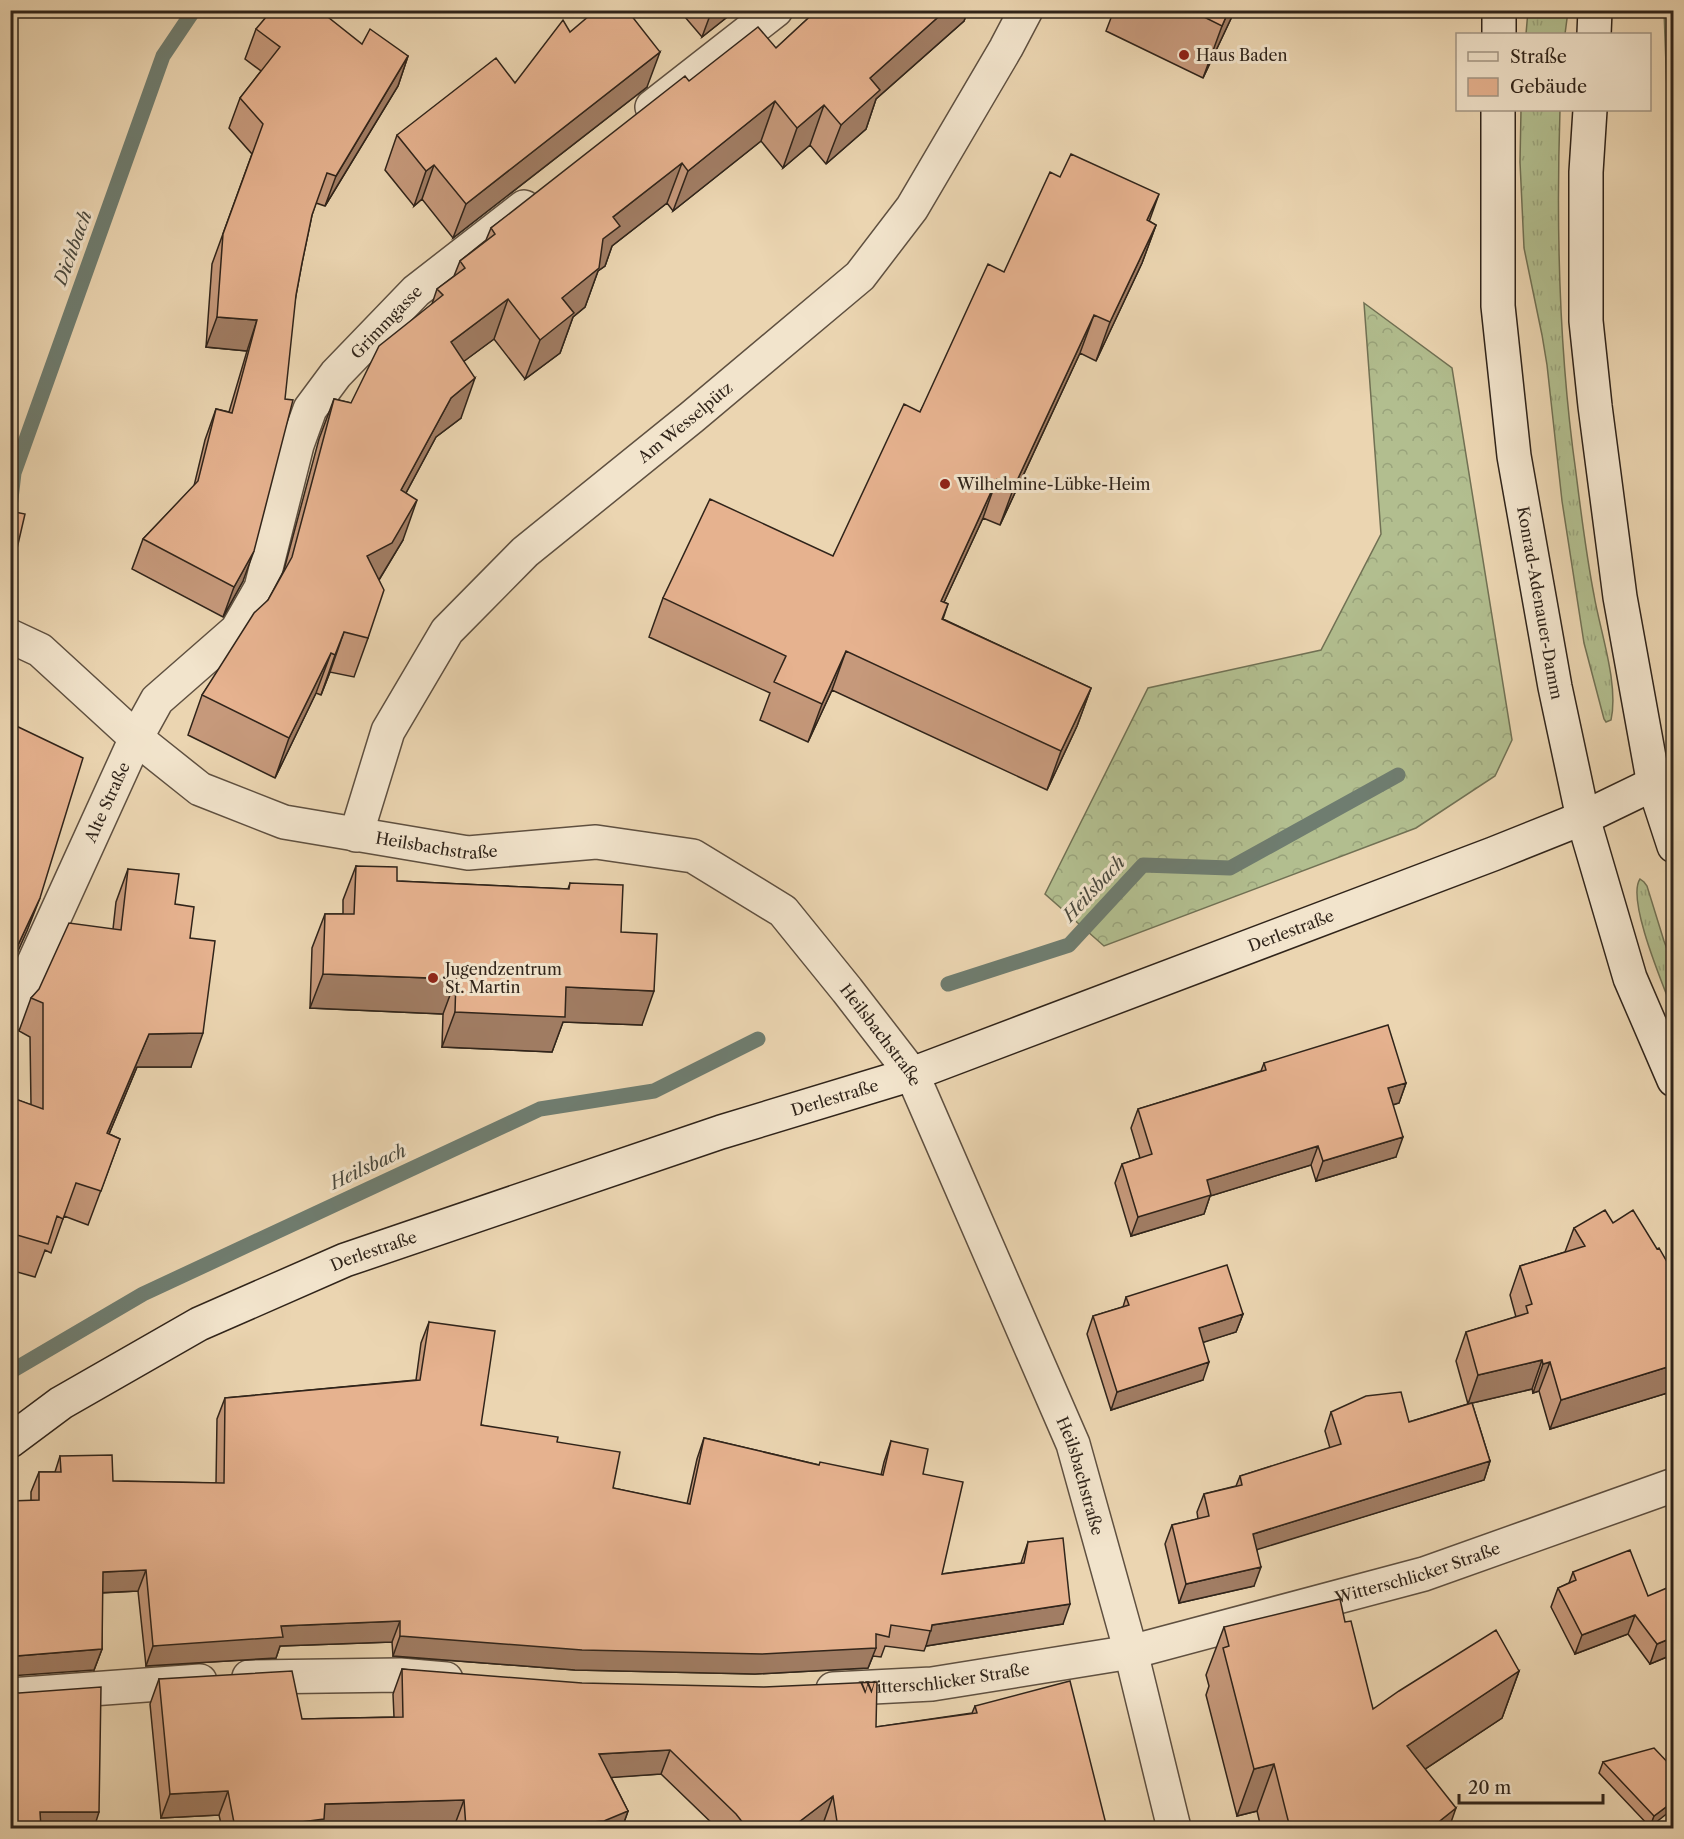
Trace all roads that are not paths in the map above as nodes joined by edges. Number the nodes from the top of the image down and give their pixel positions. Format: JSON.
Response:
{"nodes":[{"id":1,"x":776,"y":10,"type":"edge"},
{"id":2,"x":1026,"y":10,"type":"edge"},
{"id":3,"x":1499,"y":10,"type":"edge"},
{"id":4,"x":1595,"y":10,"type":"edge"},
{"id":5,"x":1499,"y":33,"type":"edge"},
{"id":6,"x":1594,"y":33,"type":"edge"},
{"id":7,"x":1498,"y":111,"type":"edge"},
{"id":8,"x":1590,"y":111,"type":"edge"},
{"id":9,"x":629,"y":125,"type":"edge"},
{"id":10,"x":545,"y":190,"type":"edge"},
{"id":11,"x":10,"y":636,"type":"edge"},
{"id":12,"x":136,"y":738,"type":"junction"},
{"id":13,"x":1664,"y":780,"type":"edge"},
{"id":14,"x":1583,"y":818,"type":"junction"},
{"id":15,"x":356,"y":835,"type":"junction"},
{"id":16,"x":1674,"y":846,"type":"edge"},
{"id":17,"x":10,"y":1015,"type":"edge"},
{"id":18,"x":912,"y":1074,"type":"junction"},
{"id":19,"x":1674,"y":1080,"type":"edge"},
{"id":20,"x":10,"y":1441,"type":"edge"},
{"id":21,"x":1674,"y":1485,"type":"edge"},
{"id":22,"x":1131,"y":1652,"type":"junction"},
{"id":23,"x":470,"y":1681,"type":"edge"},
{"id":24,"x":802,"y":1690,"type":"edge"},
{"id":25,"x":10,"y":1695,"type":"edge"},
{"id":26,"x":1174,"y":1828,"type":"edge"}],
"edges":[{"from":1,"to":9,"type":"street"},
{"from":2,"to":15,"type":"street","name":"Am Wesselpütz"},
{"from":3,"to":5,"type":"street"},
{"from":4,"to":6,"type":"street"},
{"from":7,"to":14,"type":"street","name":"Konrad-Adenauer-Damm"},
{"from":8,"to":13,"type":"street"},
{"from":10,"to":12,"type":"street","name":"Grimmgasse"},
{"from":11,"to":12,"type":"street"},
{"from":12,"to":15,"type":"street","name":"Heilsbachstraße"},
{"from":12,"to":17,"type":"street","name":"Alte Straße"},
{"from":13,"to":14,"type":"street","name":"Derlestraße"},
{"from":13,"to":16,"type":"street"},
{"from":14,"to":18,"type":"street","name":"Derlestraße"},
{"from":14,"to":19,"type":"street","name":"Konrad-Adenauer-Damm"},
{"from":15,"to":18,"type":"street","name":"Heilsbachstraße"},
{"from":18,"to":20,"type":"street","name":"Derlestraße"},
{"from":18,"to":22,"type":"street","name":"Heilsbachstraße"},
{"from":21,"to":22,"type":"street","name":"Witterschlicker Straße"},
{"from":22,"to":24,"type":"street","name":"Witterschlicker Straße"},
{"from":22,"to":26,"type":"street","name":"Heilsbachstraße"},
{"from":23,"to":25,"type":"street"}]}
